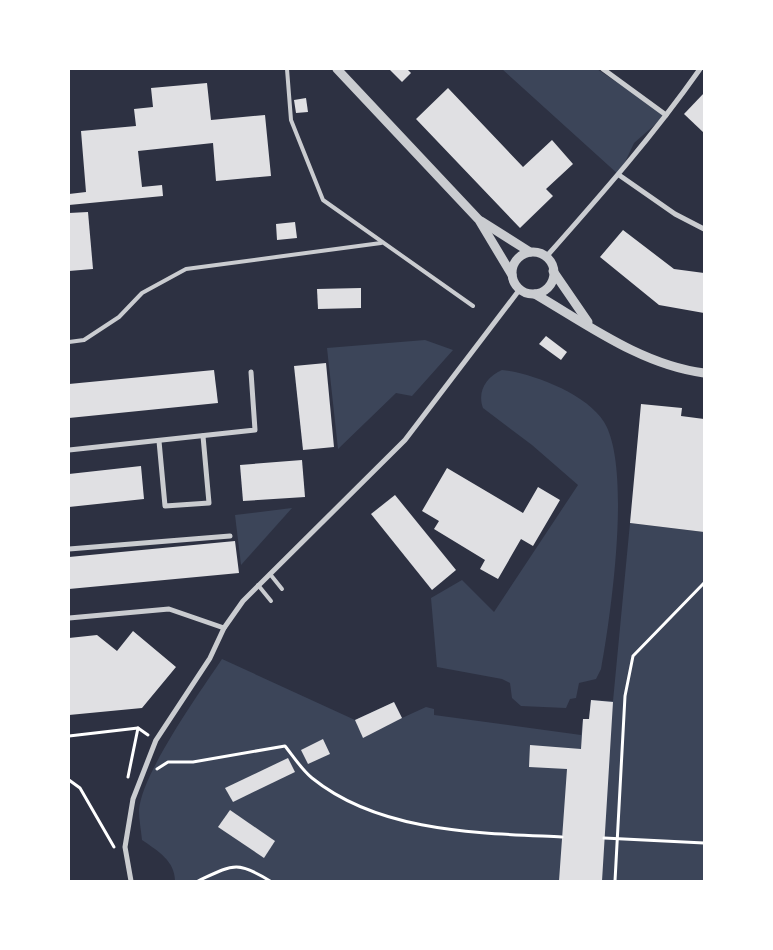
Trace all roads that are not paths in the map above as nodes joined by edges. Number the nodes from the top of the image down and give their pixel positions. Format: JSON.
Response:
{"nodes":[{"id":1,"x":287,"y":69,"type":"edge"},
{"id":2,"x":337,"y":69,"type":"edge"},
{"id":3,"x":602,"y":69,"type":"edge"},
{"id":4,"x":698,"y":69,"type":"edge"},
{"id":5,"x":666,"y":115,"type":"junction"},
{"id":6,"x":619,"y":175,"type":"junction"},
{"id":7,"x":479,"y":220,"type":"junction"},
{"id":8,"x":704,"y":229,"type":"edge"},
{"id":9,"x":381,"y":242,"type":"junction"},
{"id":10,"x":530,"y":252,"type":"junction"},
{"id":11,"x":546,"y":257,"type":"junction"},
{"id":12,"x":553,"y":271,"type":"junction"},
{"id":13,"x":512,"y":275,"type":"junction"},
{"id":14,"x":520,"y":289,"type":"junction"},
{"id":15,"x":535,"y":294,"type":"junction"},
{"id":16,"x":473,"y":306,"type":"dead end"},
{"id":17,"x":591,"y":326,"type":"junction"},
{"id":18,"x":69,"y":342,"type":"edge"},
{"id":19,"x":251,"y":372,"type":"dead end"},
{"id":20,"x":704,"y":373,"type":"edge"},
{"id":21,"x":203,"y":436,"type":"junction"},
{"id":22,"x":159,"y":441,"type":"junction"},
{"id":23,"x":69,"y":450,"type":"edge"},
{"id":24,"x":230,"y":536,"type":"dead end"},
{"id":25,"x":69,"y":549,"type":"edge"},
{"id":26,"x":270,"y":574,"type":"junction"},
{"id":27,"x":258,"y":585,"type":"junction"},
{"id":28,"x":282,"y":589,"type":"dead end"},
{"id":29,"x":271,"y":601,"type":"dead end"},
{"id":30,"x":69,"y":618,"type":"edge"},
{"id":31,"x":224,"y":628,"type":"junction"},
{"id":32,"x":131,"y":881,"type":"edge"}],
"edges":[{"from":1,"to":9,"type":"lane"},
{"from":2,"to":7,"type":"street"},
{"from":3,"to":5,"type":"street"},
{"from":4,"to":5,"type":"street"},
{"from":5,"to":6,"type":"street"},
{"from":6,"to":8,"type":"street"},
{"from":6,"to":11,"type":"street"},
{"from":7,"to":10,"type":"street"},
{"from":7,"to":13,"type":"street"},
{"from":9,"to":16,"type":"lane"},
{"from":9,"to":18,"type":"lane"},
{"from":10,"to":11,"type":"street"},
{"from":10,"to":13,"type":"street"},
{"from":11,"to":12,"type":"street"},
{"from":12,"to":15,"type":"street"},
{"from":12,"to":17,"type":"street"},
{"from":13,"to":14,"type":"street"},
{"from":14,"to":15,"type":"street"},
{"from":14,"to":26,"type":"street"},
{"from":15,"to":17,"type":"street"},
{"from":17,"to":20,"type":"street"},
{"from":19,"to":21,"type":"street"},
{"from":21,"to":22,"type":"street"},
{"from":21,"to":22,"type":"street"},
{"from":22,"to":23,"type":"street"},
{"from":24,"to":25,"type":"street"},
{"from":26,"to":27,"type":"street"},
{"from":26,"to":28,"type":"lane"},
{"from":27,"to":29,"type":"lane"},
{"from":27,"to":31,"type":"street"},
{"from":30,"to":31,"type":"street"},
{"from":31,"to":32,"type":"street"}]}
